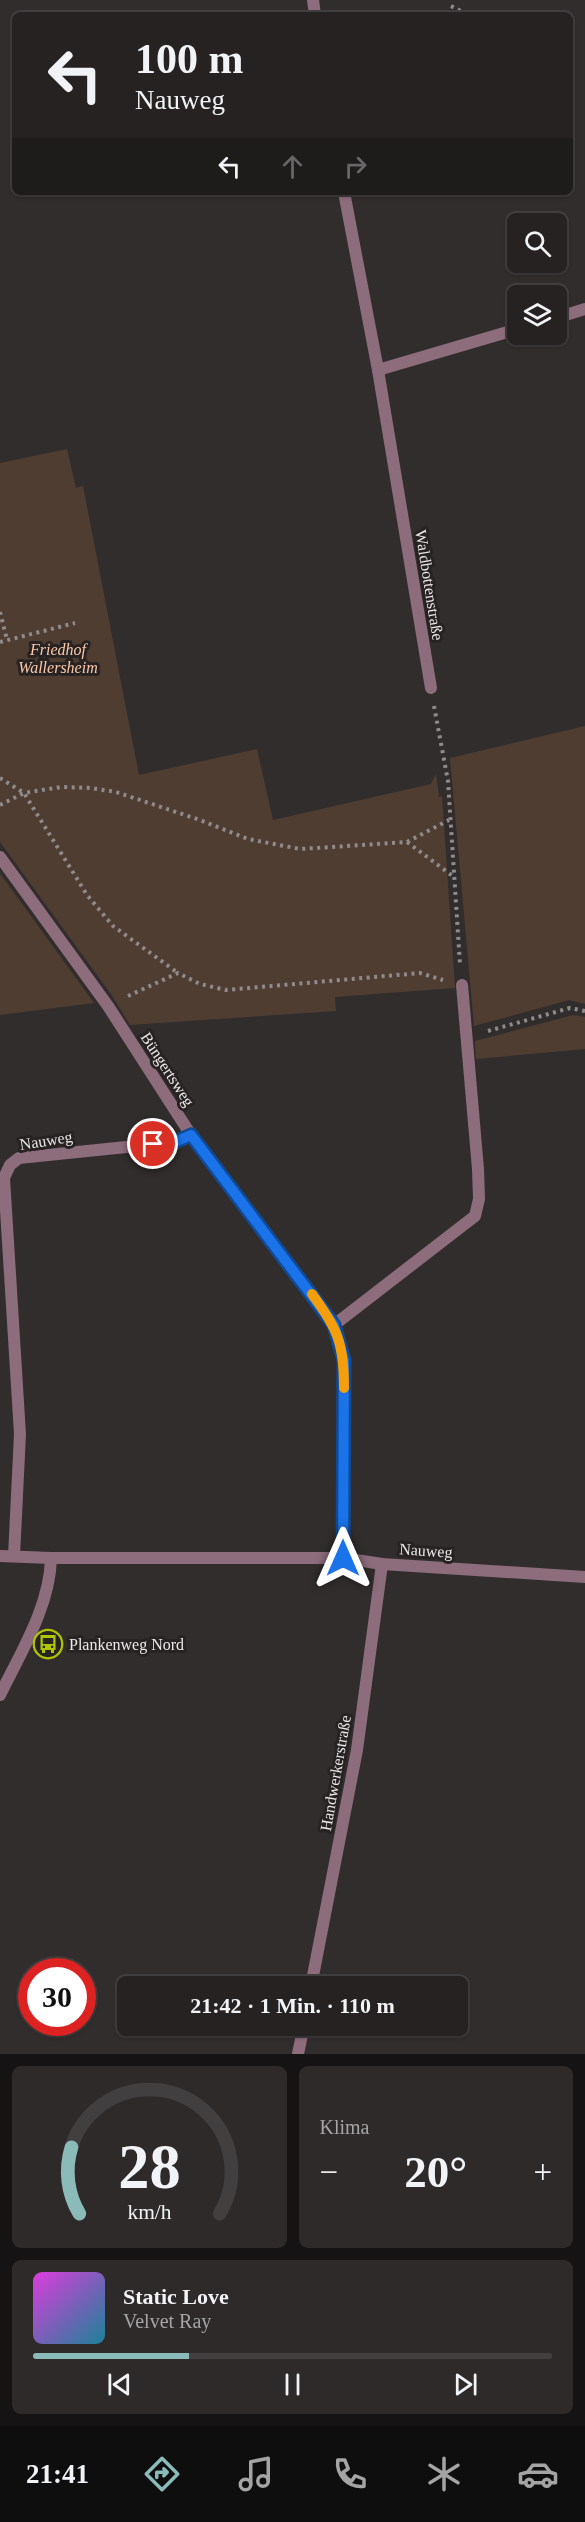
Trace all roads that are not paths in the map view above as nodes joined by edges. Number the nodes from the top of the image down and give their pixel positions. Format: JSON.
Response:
{"nodes":[{"id":1,"x":345,"y":195,"type":"edge"},
{"id":2,"x":585,"y":309,"type":"edge"},
{"id":3,"x":567,"y":315,"type":"edge"},
{"id":4,"x":507,"y":332,"type":"edge"},
{"id":5,"x":378,"y":370,"type":"junction"},
{"id":6,"x":431,"y":688,"type":"road end"},
{"id":7,"x":0,"y":857,"type":"edge"},
{"id":8,"x":462,"y":985,"type":"road end"},
{"id":9,"x":191,"y":1135,"type":"junction"},
{"id":10,"x":334,"y":1325,"type":"junction"},
{"id":11,"x":0,"y":1556,"type":"edge"},
{"id":12,"x":14,"y":1556,"type":"junction"},
{"id":13,"x":51,"y":1558,"type":"junction"},
{"id":14,"x":343,"y":1558,"type":"junction"},
{"id":15,"x":382,"y":1564,"type":"junction"},
{"id":16,"x":585,"y":1577,"type":"edge"},
{"id":17,"x":0,"y":1695,"type":"edge"},
{"id":18,"x":313,"y":1976,"type":"edge"},
{"id":19,"x":302,"y":2036,"type":"edge"},
{"id":20,"x":298,"y":2054,"type":"edge"}],
"edges":[{"from":1,"to":5,"type":"street","name":"Waldbottenstraße"},
{"from":2,"to":3,"type":"street"},
{"from":4,"to":5,"type":"street"},
{"from":5,"to":6,"type":"street","name":"Waldbottenstraße"},
{"from":7,"to":9,"type":"street","name":"Büngertsweg"},
{"from":8,"to":10,"type":"street"},
{"from":9,"to":10,"type":"street","name":"Büngertsweg"},
{"from":9,"to":12,"type":"street","name":"Nauweg"},
{"from":10,"to":14,"type":"street","name":"Büngertsweg"},
{"from":11,"to":12,"type":"street","name":"Nauweg"},
{"from":12,"to":13,"type":"street","name":"Nauweg"},
{"from":13,"to":14,"type":"street","name":"Nauweg"},
{"from":13,"to":17,"type":"street"},
{"from":14,"to":15,"type":"street","name":"Nauweg"},
{"from":15,"to":16,"type":"street","name":"Nauweg"},
{"from":15,"to":18,"type":"street","name":"Handwerkerstraße"},
{"from":19,"to":20,"type":"street"}]}
